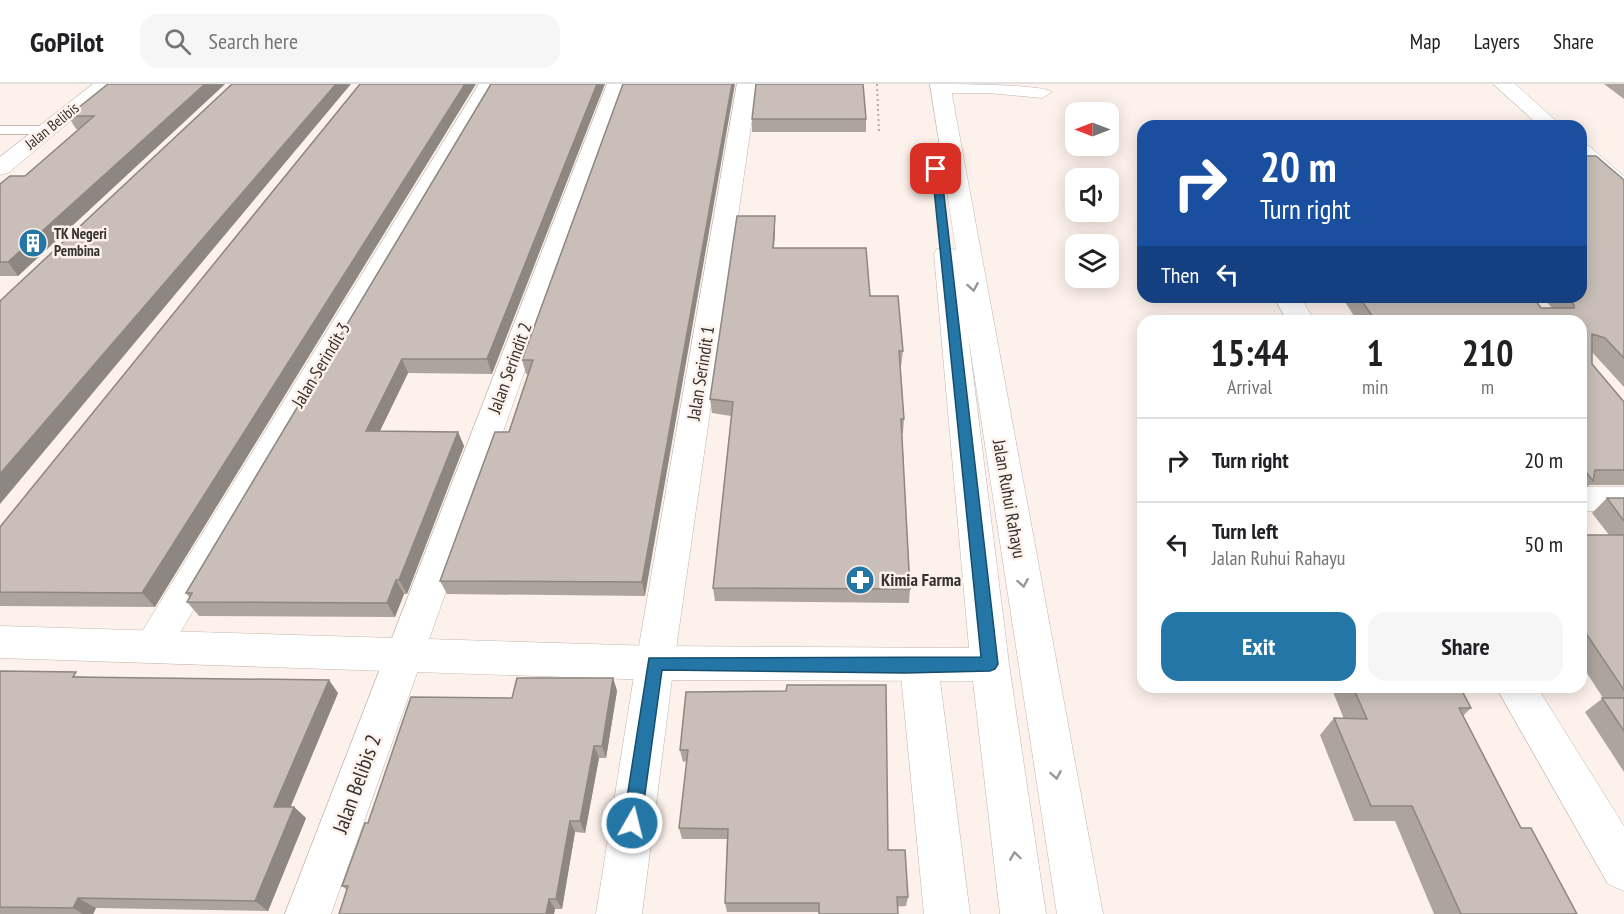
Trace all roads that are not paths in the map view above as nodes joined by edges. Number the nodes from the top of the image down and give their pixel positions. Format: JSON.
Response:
{"nodes":[{"id":1,"x":81,"y":84,"type":"edge"},
{"id":2,"x":105,"y":84,"type":"edge"},
{"id":3,"x":489,"y":84,"type":"edge"},
{"id":4,"x":617,"y":84,"type":"edge"},
{"id":5,"x":747,"y":84,"type":"edge"},
{"id":6,"x":1503,"y":84,"type":"edge"},
{"id":7,"x":934,"y":85,"type":"edge"},
{"id":8,"x":987,"y":85,"type":"edge"},
{"id":9,"x":1042,"y":92,"type":"dead end"},
{"id":10,"x":1545,"y":120,"type":"edge"},
{"id":11,"x":48,"y":130,"type":"junction"},
{"id":12,"x":5,"y":133,"type":"edge"},
{"id":13,"x":1587,"y":156,"type":"edge"},
{"id":14,"x":2,"y":165,"type":"edge"},
{"id":15,"x":1624,"y":188,"type":"edge"},
{"id":16,"x":1587,"y":499,"type":"edge"},
{"id":17,"x":1624,"y":499,"type":"edge"},
{"id":18,"x":0,"y":642,"type":"edge"},
{"id":19,"x":153,"y":646,"type":"junction"},
{"id":20,"x":405,"y":653,"type":"junction"},
{"id":21,"x":655,"y":663,"type":"junction"},
{"id":22,"x":990,"y":664,"type":"junction"},
{"id":23,"x":920,"y":665,"type":"junction"},
{"id":24,"x":1520,"y":693,"type":"edge"},
{"id":25,"x":1624,"y":868,"type":"edge"},
{"id":26,"x":308,"y":914,"type":"edge"},
{"id":27,"x":619,"y":914,"type":"edge"},
{"id":28,"x":947,"y":914,"type":"edge"},
{"id":29,"x":1023,"y":914,"type":"edge"},
{"id":30,"x":1080,"y":914,"type":"edge"}],
"edges":[{"from":1,"to":12,"type":"street","name":"Jalan Belibis"},
{"from":2,"to":11,"type":"street","name":"Jalan Belibis"},
{"from":3,"to":19,"type":"street","name":"Jalan Serindit 3"},
{"from":4,"to":20,"type":"street","name":"Jalan Serindit 2"},
{"from":5,"to":21,"type":"street","name":"Jalan Serindit 1"},
{"from":6,"to":10,"type":"street"},
{"from":7,"to":8,"type":"street"},
{"from":7,"to":22,"type":"street","name":"Jalan Ruhui Rahayu"},
{"from":7,"to":30,"type":"street","name":"Jalan Ruhui Rahayu","one_way":true},
{"from":8,"to":9,"type":"street"},
{"from":11,"to":12,"type":"lane"},
{"from":11,"to":14,"type":"street","name":"Jalan Belibis"},
{"from":13,"to":15,"type":"street"},
{"from":16,"to":17,"type":"street"},
{"from":18,"to":19,"type":"street"},
{"from":19,"to":20,"type":"street"},
{"from":20,"to":21,"type":"street"},
{"from":20,"to":26,"type":"street","name":"Jalan Belibis 2"},
{"from":21,"to":23,"type":"street"},
{"from":21,"to":27,"type":"street","name":"Jalan Serindit 1"},
{"from":22,"to":23,"type":"street"},
{"from":29,"to":22,"type":"street","name":"Jalan Ruhui Rahayu","one_way":true},
{"from":23,"to":28,"type":"street"},
{"from":24,"to":25,"type":"street"}]}
